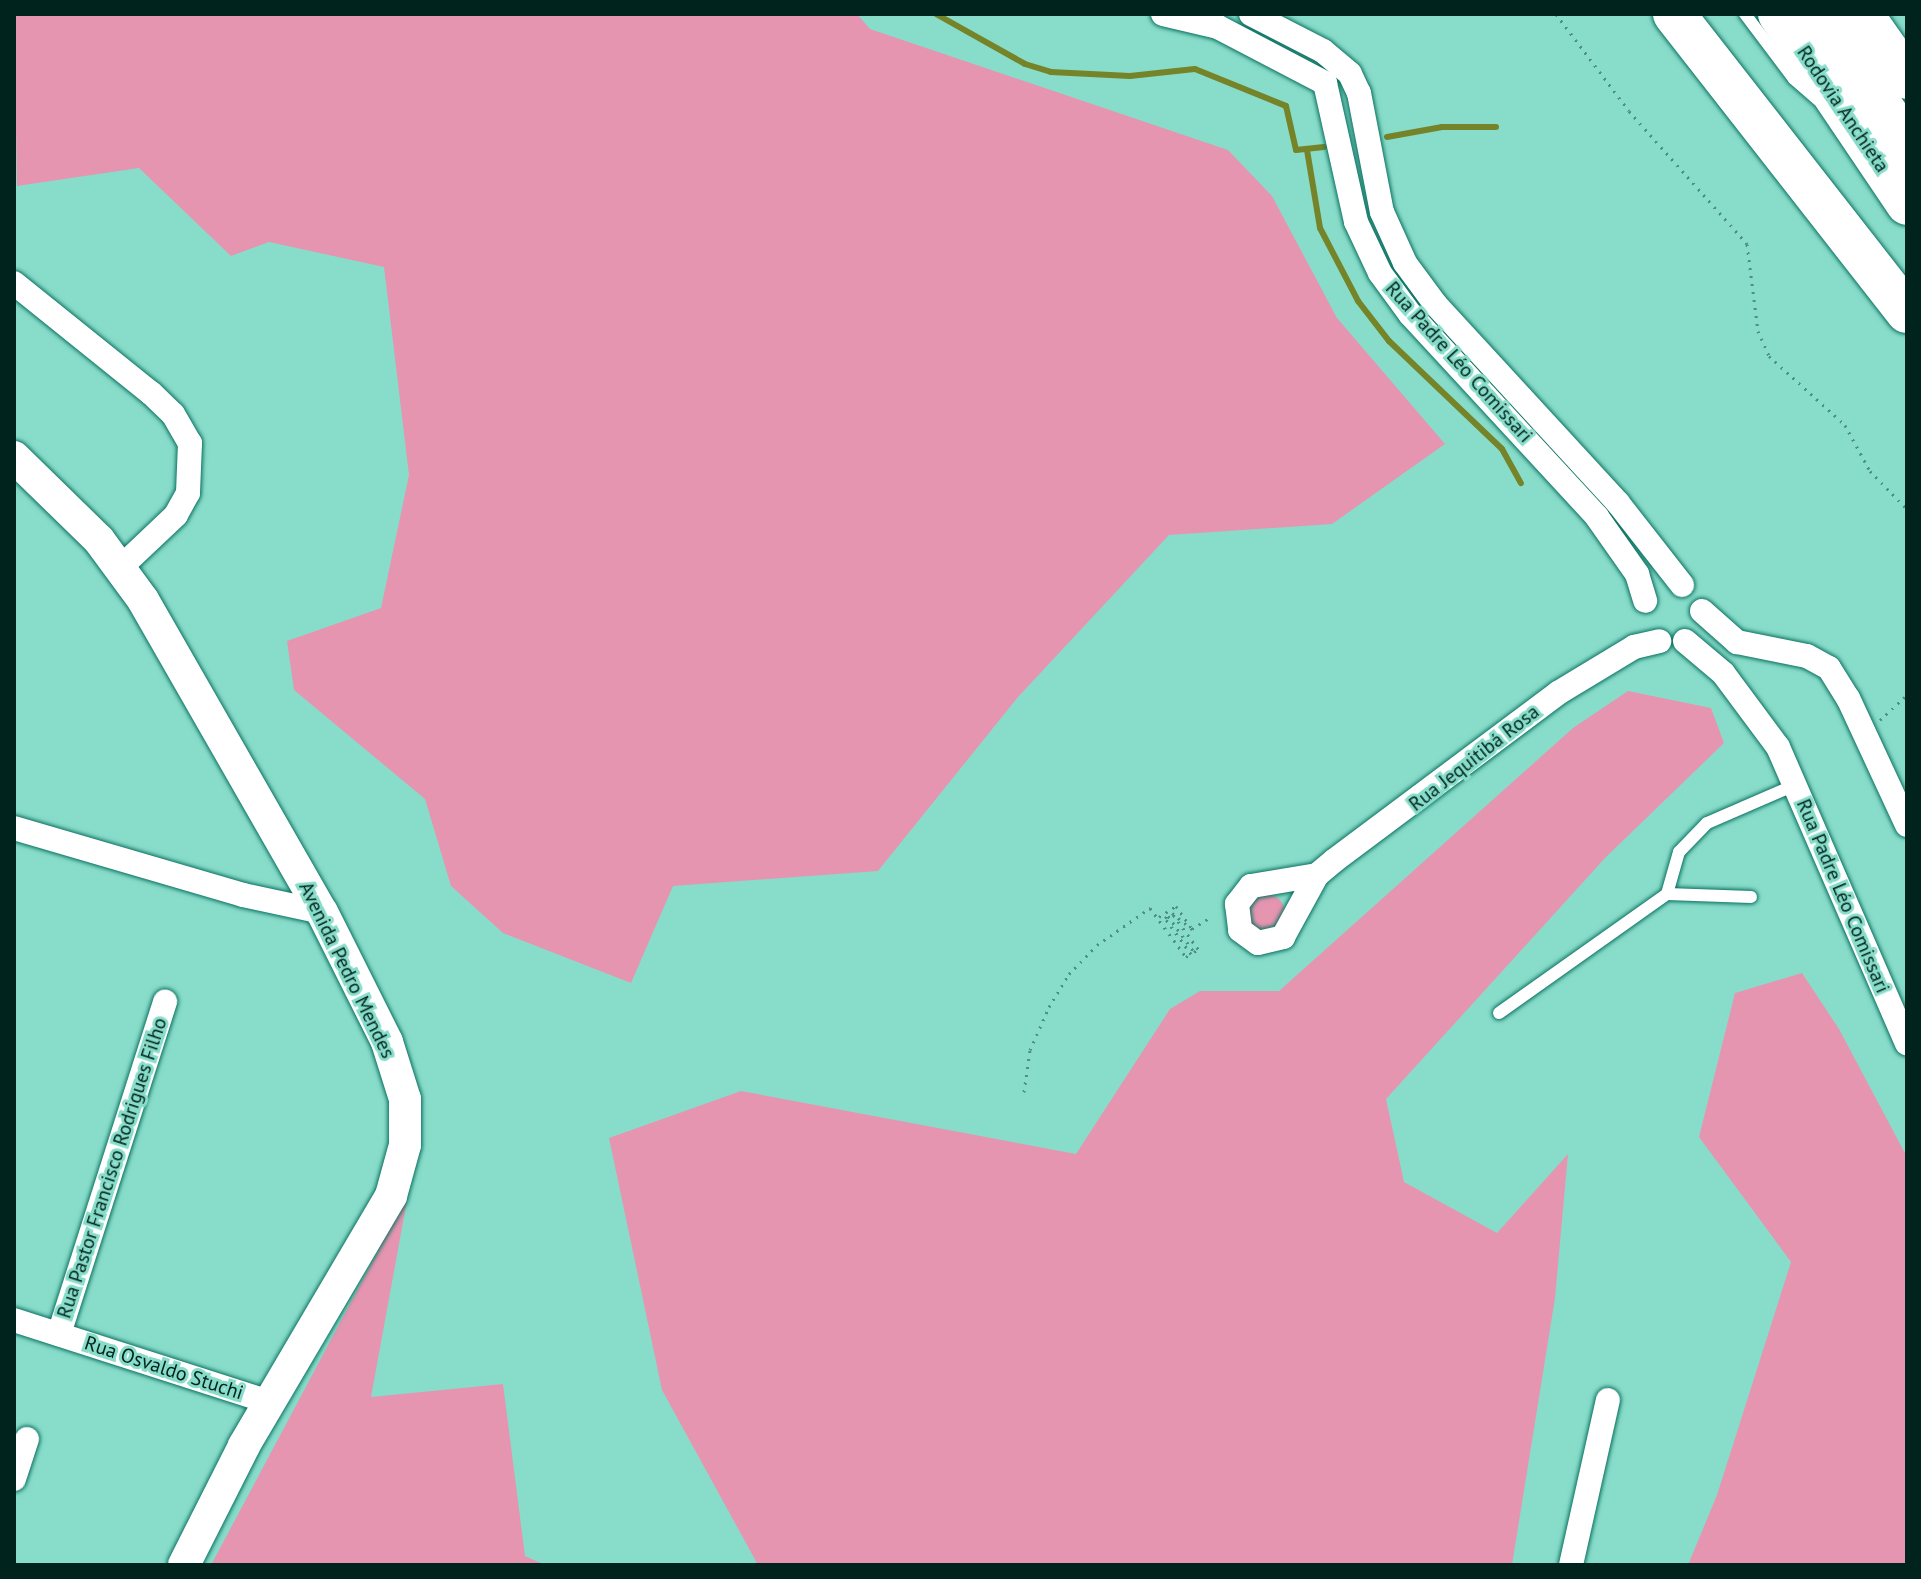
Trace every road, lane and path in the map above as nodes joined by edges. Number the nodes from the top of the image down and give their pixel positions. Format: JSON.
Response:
{"nodes":[{"id":1,"x":1163,"y":14,"type":"edge"},
{"id":2,"x":1251,"y":14,"type":"edge"},
{"id":3,"x":1556,"y":14,"type":"edge"},
{"id":4,"x":1674,"y":14,"type":"edge"},
{"id":5,"x":1745,"y":14,"type":"edge"},
{"id":6,"x":1779,"y":14,"type":"edge"},
{"id":7,"x":1818,"y":14,"type":"edge"},
{"id":8,"x":1862,"y":14,"type":"edge"},
{"id":9,"x":1907,"y":78,"type":"edge"},
{"id":10,"x":1858,"y":130,"type":"junction"},
{"id":11,"x":1907,"y":143,"type":"edge"},
{"id":12,"x":1907,"y":204,"type":"edge"},
{"id":13,"x":14,"y":283,"type":"edge"},
{"id":14,"x":1907,"y":312,"type":"edge"},
{"id":15,"x":14,"y":457,"type":"edge"},
{"id":16,"x":1907,"y":509,"type":"edge"},
{"id":17,"x":122,"y":566,"type":"junction"},
{"id":18,"x":1682,"y":585,"type":"junction"},
{"id":19,"x":1645,"y":601,"type":"junction"},
{"id":20,"x":1702,"y":611,"type":"junction"},
{"id":21,"x":1646,"y":638,"type":"junction"},
{"id":22,"x":1685,"y":641,"type":"junction"},
{"id":23,"x":1907,"y":695,"type":"edge"},
{"id":24,"x":1865,"y":732,"type":"junction"},
{"id":25,"x":1795,"y":785,"type":"junction"},
{"id":26,"x":1907,"y":825,"type":"edge"},
{"id":27,"x":14,"y":828,"type":"edge"},
{"id":28,"x":1317,"y":875,"type":"dead end"},
{"id":29,"x":1667,"y":894,"type":"junction"},
{"id":30,"x":1751,"y":897,"type":"dead end"},
{"id":31,"x":322,"y":912,"type":"junction"},
{"id":32,"x":1212,"y":916,"type":"dead end"},
{"id":33,"x":1158,"y":918,"type":"junction"},
{"id":34,"x":1192,"y":929,"type":"junction"},
{"id":35,"x":165,"y":1001,"type":"dead end"},
{"id":36,"x":1499,"y":1013,"type":"dead end"},
{"id":37,"x":1907,"y":1043,"type":"edge"},
{"id":38,"x":1024,"y":1092,"type":"dead end"},
{"id":39,"x":14,"y":1320,"type":"edge"},
{"id":40,"x":59,"y":1334,"type":"junction"},
{"id":41,"x":1608,"y":1400,"type":"dead end"},
{"id":42,"x":269,"y":1402,"type":"junction"},
{"id":43,"x":27,"y":1439,"type":"dead end"},
{"id":44,"x":14,"y":1479,"type":"edge"},
{"id":45,"x":184,"y":1565,"type":"edge"},
{"id":46,"x":1571,"y":1565,"type":"edge"}],
"edges":[{"from":1,"to":19,"type":"street","name":"Rua Padre Léo Comissari"},
{"from":2,"to":18,"type":"street","name":"Rua Padre Léo Comissari"},
{"from":3,"to":16,"type":"path"},
{"from":4,"to":14,"type":"highway"},
{"from":5,"to":10,"type":"lane"},
{"from":6,"to":10,"type":"highway","name":"Rodovia Anchieta"},
{"from":7,"to":11,"type":"highway","name":"Rodovia Anchieta"},
{"from":8,"to":9,"type":"highway"},
{"from":10,"to":12,"type":"highway","name":"Rodovia Anchieta"},
{"from":13,"to":17,"type":"street"},
{"from":15,"to":17,"type":"street","name":"Avenida Pedro Mendes"},
{"from":17,"to":31,"type":"street","name":"Avenida Pedro Mendes"},
{"from":18,"to":19,"type":"street"},
{"from":18,"to":20,"type":"street"},
{"from":19,"to":21,"type":"street"},
{"from":20,"to":22,"type":"street"},
{"from":20,"to":24,"type":"street"},
{"from":21,"to":22,"type":"street"},
{"from":21,"to":28,"type":"street","name":"Rua Jequitibá Rosa"},
{"from":22,"to":25,"type":"street","name":"Rua Padre Léo Comissari"},
{"from":23,"to":24,"type":"path"},
{"from":24,"to":26,"type":"street"},
{"from":25,"to":29,"type":"lane"},
{"from":25,"to":37,"type":"street","name":"Rua Padre Léo Comissari"},
{"from":27,"to":31,"type":"street"},
{"from":29,"to":30,"type":"lane"},
{"from":29,"to":36,"type":"lane"},
{"from":31,"to":42,"type":"street","name":"Avenida Pedro Mendes"},
{"from":32,"to":34,"type":"path"},
{"from":33,"to":34,"type":"path"},
{"from":33,"to":34,"type":"path"},
{"from":33,"to":38,"type":"path"},
{"from":35,"to":40,"type":"street","name":"Rua Pastor Francisco Rodrigues Filho"},
{"from":39,"to":40,"type":"street","name":"Rua Osvaldo Stuchi"},
{"from":40,"to":42,"type":"street","name":"Rua Osvaldo Stuchi"},
{"from":41,"to":46,"type":"street"},
{"from":42,"to":45,"type":"street","name":"Avenida Pedro Mendes"},
{"from":43,"to":44,"type":"street"}]}
